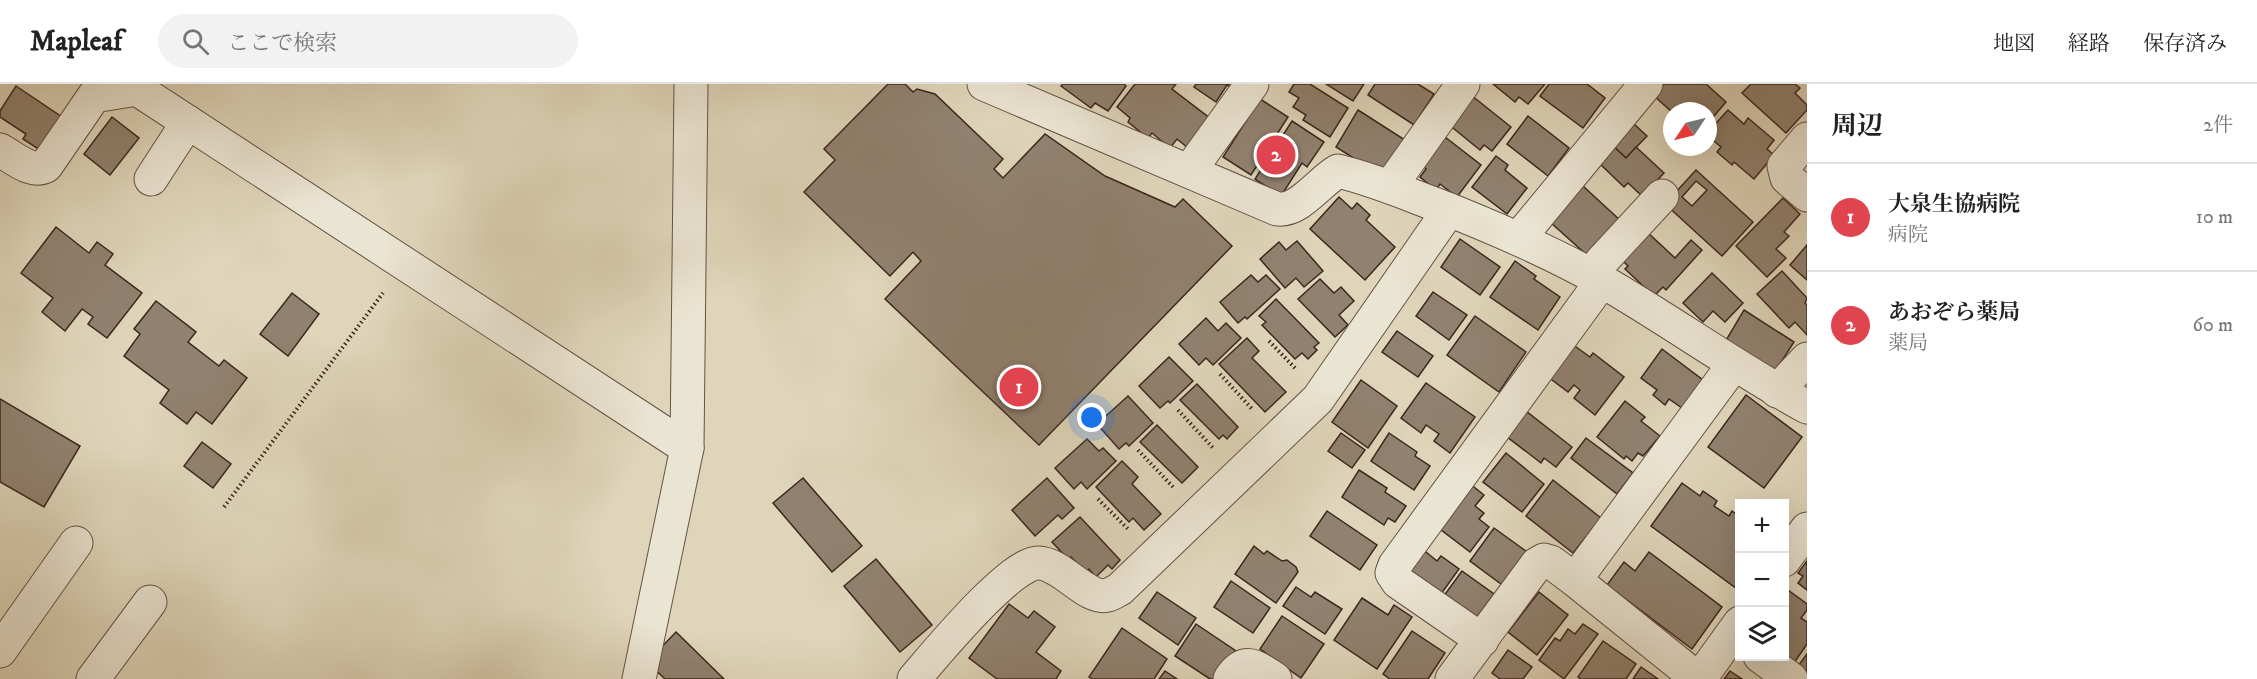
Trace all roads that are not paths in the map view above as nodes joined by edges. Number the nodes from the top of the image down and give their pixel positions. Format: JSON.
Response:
{"nodes":[{"id":1,"x":691,"y":84,"type":"edge"},
{"id":2,"x":984,"y":84,"type":"edge"},
{"id":3,"x":1252,"y":84,"type":"edge"},
{"id":4,"x":1463,"y":84,"type":"edge"},
{"id":5,"x":1646,"y":84,"type":"edge"},
{"id":6,"x":1034,"y":93,"type":"edge"},
{"id":7,"x":188,"y":122,"type":"junction"},
{"id":8,"x":1807,"y":139,"type":"edge"},
{"id":9,"x":0,"y":150,"type":"edge"},
{"id":10,"x":1190,"y":170,"type":"junction"},
{"id":11,"x":151,"y":179,"type":"dead end"},
{"id":12,"x":1390,"y":187,"type":"junction"},
{"id":13,"x":1807,"y":195,"type":"edge"},
{"id":14,"x":1662,"y":196,"type":"dead end"},
{"id":15,"x":1449,"y":210,"type":"junction"},
{"id":16,"x":1519,"y":238,"type":"junction"},
{"id":17,"x":1598,"y":279,"type":"junction"},
{"id":18,"x":1807,"y":359,"type":"edge"},
{"id":19,"x":1734,"y":364,"type":"junction"},
{"id":20,"x":1777,"y":390,"type":"junction"},
{"id":21,"x":1807,"y":407,"type":"edge"},
{"id":22,"x":687,"y":448,"type":"junction"},
{"id":23,"x":1807,"y":529,"type":"edge"},
{"id":24,"x":76,"y":543,"type":"dead end"},
{"id":25,"x":1789,"y":554,"type":"edge"},
{"id":26,"x":1575,"y":580,"type":"junction"},
{"id":27,"x":150,"y":602,"type":"dead end"},
{"id":28,"x":1735,"y":634,"type":"edge"},
{"id":29,"x":1482,"y":640,"type":"junction"},
{"id":30,"x":0,"y":651,"type":"edge"},
{"id":31,"x":1766,"y":661,"type":"edge"},
{"id":32,"x":1698,"y":677,"type":"edge"},
{"id":33,"x":93,"y":679,"type":"edge"},
{"id":34,"x":639,"y":679,"type":"edge"},
{"id":35,"x":914,"y":679,"type":"edge"},
{"id":36,"x":1230,"y":679,"type":"edge"},
{"id":37,"x":1275,"y":679,"type":"edge"},
{"id":38,"x":1452,"y":679,"type":"edge"},
{"id":39,"x":1791,"y":679,"type":"edge"}],
"edges":[{"from":1,"to":22,"type":"street"},
{"from":2,"to":6,"type":"street"},
{"from":3,"to":10,"type":"street"},
{"from":4,"to":12,"type":"street"},
{"from":5,"to":16,"type":"street"},
{"from":6,"to":10,"type":"street"},
{"from":7,"to":9,"type":"street"},
{"from":7,"to":11,"type":"street"},
{"from":7,"to":22,"type":"street"},
{"from":8,"to":13,"type":"street"},
{"from":10,"to":12,"type":"street"},
{"from":12,"to":15,"type":"street"},
{"from":14,"to":17,"type":"street"},
{"from":15,"to":16,"type":"street"},
{"from":15,"to":35,"type":"street"},
{"from":16,"to":17,"type":"street"},
{"from":17,"to":19,"type":"street"},
{"from":17,"to":29,"type":"street"},
{"from":18,"to":20,"type":"street"},
{"from":19,"to":20,"type":"street"},
{"from":19,"to":26,"type":"street"},
{"from":20,"to":21,"type":"street"},
{"from":22,"to":34,"type":"street"},
{"from":23,"to":25,"type":"street"},
{"from":24,"to":30,"type":"street"},
{"from":26,"to":29,"type":"street"},
{"from":26,"to":32,"type":"street"},
{"from":27,"to":33,"type":"street"},
{"from":28,"to":32,"type":"street"},
{"from":29,"to":38,"type":"street"},
{"from":31,"to":39,"type":"street"},
{"from":36,"to":37,"type":"street"}]}
